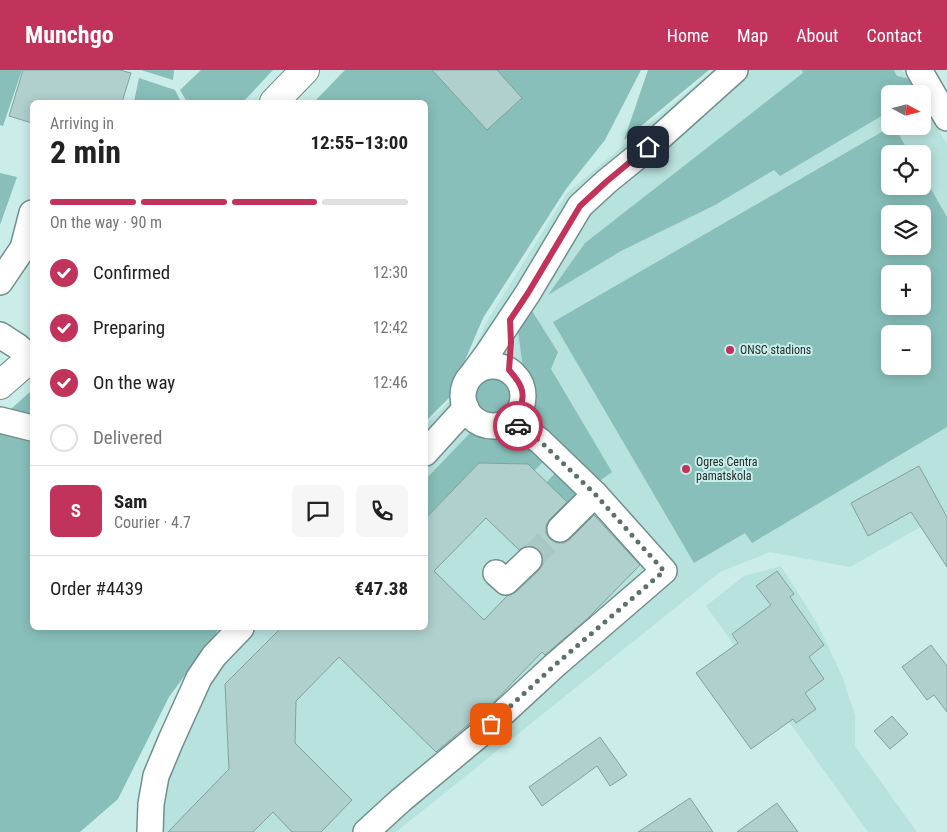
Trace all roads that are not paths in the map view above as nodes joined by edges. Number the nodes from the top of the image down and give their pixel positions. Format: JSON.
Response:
{"nodes":[{"id":1,"x":305,"y":70,"type":"edge"},
{"id":2,"x":735,"y":70,"type":"edge"},
{"id":3,"x":919,"y":70,"type":"edge"},
{"id":4,"x":276,"y":100,"type":"edge"},
{"id":5,"x":947,"y":118,"type":"edge"},
{"id":6,"x":30,"y":221,"type":"edge"},
{"id":7,"x":0,"y":282,"type":"edge"},
{"id":8,"x":510,"y":320,"type":"junction"},
{"id":9,"x":0,"y":335,"type":"edge"},
{"id":10,"x":30,"y":356,"type":"edge"},
{"id":11,"x":30,"y":360,"type":"edge"},
{"id":12,"x":509,"y":370,"type":"junction"},
{"id":13,"x":474,"y":372,"type":"junction"},
{"id":14,"x":0,"y":385,"type":"edge"},
{"id":15,"x":466,"y":408,"type":"junction"},
{"id":16,"x":0,"y":420,"type":"edge"},
{"id":17,"x":510,"y":420,"type":"junction"},
{"id":18,"x":30,"y":428,"type":"edge"},
{"id":19,"x":428,"y":450,"type":"edge"},
{"id":20,"x":595,"y":494,"type":"junction"},
{"id":21,"x":560,"y":529,"type":"tunnel mouth"},
{"id":22,"x":529,"y":560,"type":"tunnel mouth"},
{"id":23,"x":496,"y":573,"type":"dead end"},
{"id":24,"x":239,"y":630,"type":"edge"},
{"id":25,"x":150,"y":832,"type":"edge"},
{"id":26,"x":366,"y":832,"type":"edge"}],
"edges":[{"from":1,"to":4,"type":"main road"},
{"from":2,"to":8,"type":"street"},
{"from":3,"to":5,"type":"street"},
{"from":6,"to":7,"type":"street"},
{"from":8,"to":12,"type":"street"},
{"from":8,"to":13,"type":"street"},
{"from":9,"to":10,"type":"street"},
{"from":11,"to":14,"type":"main road"},
{"from":12,"to":13,"type":"street"},
{"from":12,"to":17,"type":"street"},
{"from":13,"to":15,"type":"street"},
{"from":15,"to":17,"type":"street"},
{"from":15,"to":19,"type":"street"},
{"from":16,"to":18,"type":"street"},
{"from":17,"to":20,"type":"street"},
{"from":20,"to":21,"type":"street"},
{"from":20,"to":26,"type":"street"},
{"from":22,"to":23,"type":"street"},
{"from":24,"to":25,"type":"street"}]}
